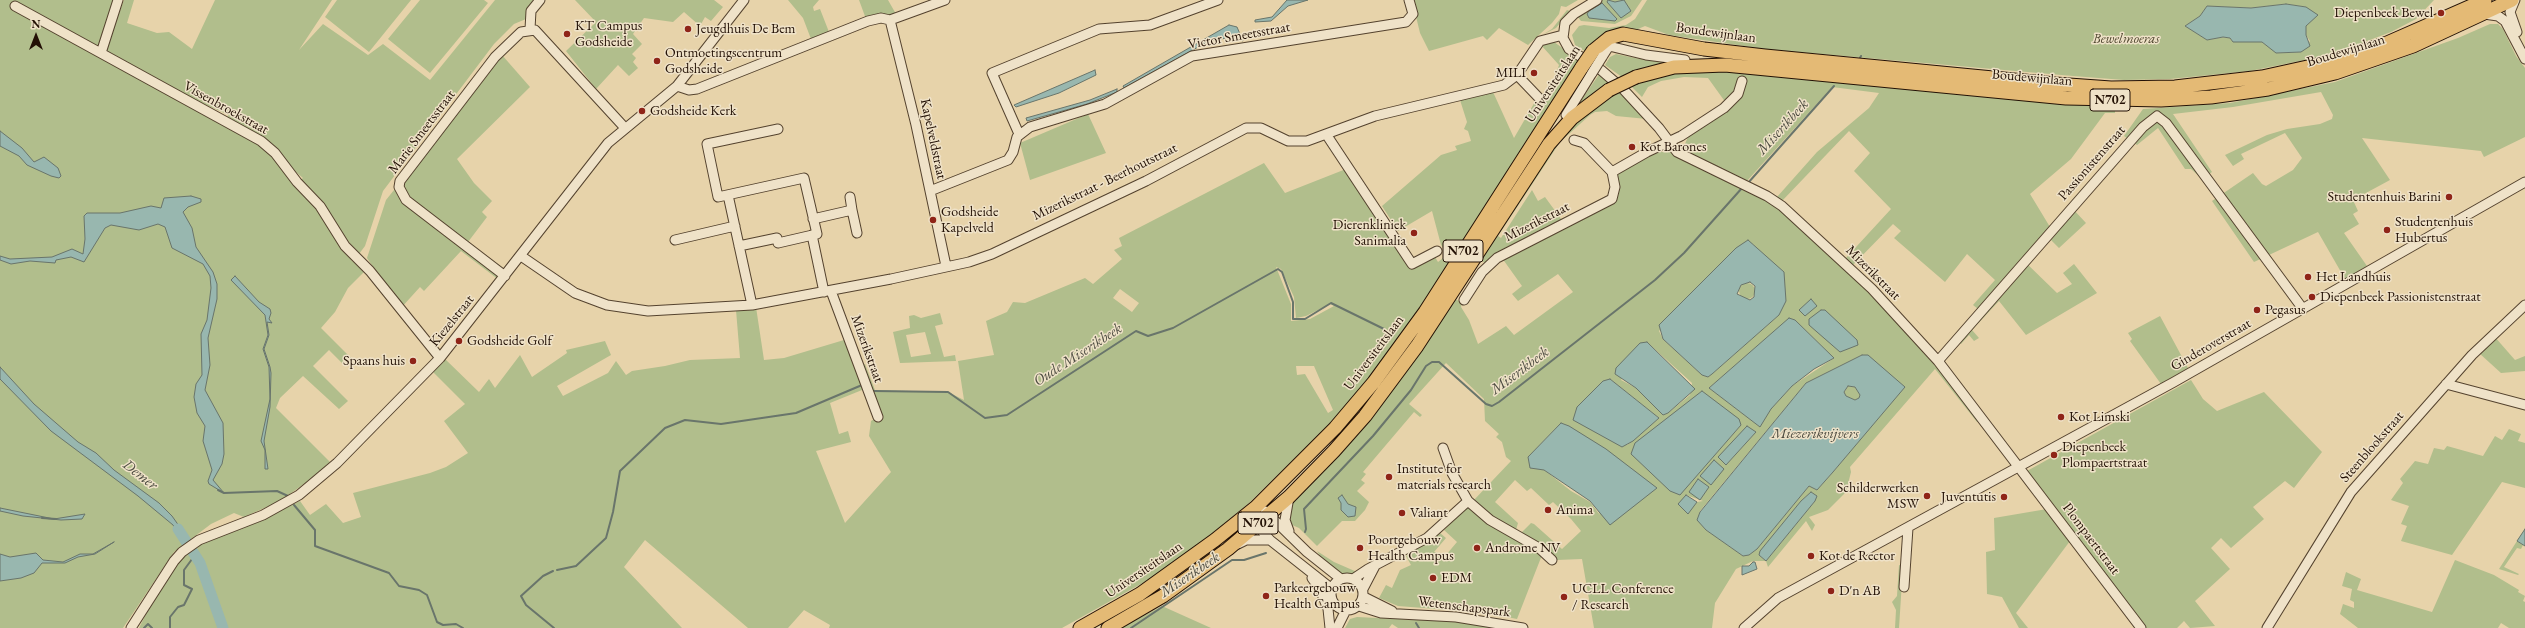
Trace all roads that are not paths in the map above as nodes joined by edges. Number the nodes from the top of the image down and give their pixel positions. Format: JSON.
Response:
{"nodes":[{"id":1,"x":118,"y":0,"type":"edge"},
{"id":2,"x":540,"y":0,"type":"edge"},
{"id":3,"x":744,"y":0,"type":"edge"},
{"id":4,"x":945,"y":0,"type":"edge"},
{"id":5,"x":1218,"y":0,"type":"edge"},
{"id":6,"x":1409,"y":0,"type":"edge"},
{"id":7,"x":1597,"y":0,"type":"edge"},
{"id":8,"x":2485,"y":0,"type":"edge"},
{"id":9,"x":2512,"y":0,"type":"edge"},
{"id":10,"x":2515,"y":0,"type":"edge"},
{"id":11,"x":15,"y":6,"type":"dead end"},
{"id":12,"x":2484,"y":14,"type":"junction"},
{"id":13,"x":890,"y":20,"type":"junction"},
{"id":14,"x":530,"y":29,"type":"junction"},
{"id":15,"x":1623,"y":34,"type":"joint"},
{"id":16,"x":1563,"y":35,"type":"junction"},
{"id":17,"x":2525,"y":49,"type":"edge"},
{"id":18,"x":101,"y":53,"type":"junction"},
{"id":19,"x":1598,"y":54,"type":"junction"},
{"id":20,"x":2525,"y":59,"type":"edge"},
{"id":21,"x":1685,"y":60,"type":"dead end"},
{"id":22,"x":1587,"y":70,"type":"junction"},
{"id":23,"x":1517,"y":75,"type":"junction"},
{"id":24,"x":1742,"y":81,"type":"dead end"},
{"id":25,"x":677,"y":86,"type":"junction"},
{"id":26,"x":1609,"y":90,"type":"joint"},
{"id":27,"x":1539,"y":98,"type":"dead end"},
{"id":28,"x":1566,"y":115,"type":"dead end"},
{"id":29,"x":625,"y":128,"type":"junction"},
{"id":30,"x":778,"y":129,"type":"dead end"},
{"id":31,"x":1019,"y":134,"type":"junction"},
{"id":32,"x":1326,"y":134,"type":"junction"},
{"id":33,"x":1574,"y":140,"type":"dead end"},
{"id":34,"x":1670,"y":142,"type":"junction"},
{"id":35,"x":1612,"y":172,"type":"junction"},
{"id":36,"x":2525,"y":182,"type":"edge"},
{"id":37,"x":930,"y":191,"type":"junction"},
{"id":38,"x":728,"y":195,"type":"junction"},
{"id":39,"x":850,"y":197,"type":"dead end"},
{"id":40,"x":852,"y":210,"type":"junction"},
{"id":41,"x":813,"y":219,"type":"junction"},
{"id":42,"x":734,"y":226,"type":"junction"},
{"id":43,"x":857,"y":233,"type":"dead end"},
{"id":44,"x":812,"y":235,"type":"junction"},
{"id":45,"x":675,"y":240,"type":"dead end"},
{"id":46,"x":739,"y":246,"type":"junction"},
{"id":47,"x":1437,"y":251,"type":"dead end"},
{"id":48,"x":521,"y":256,"type":"junction"},
{"id":49,"x":946,"y":266,"type":"junction"},
{"id":50,"x":505,"y":276,"type":"junction"},
{"id":51,"x":827,"y":292,"type":"junction"},
{"id":52,"x":1464,"y":300,"type":"dead end"},
{"id":53,"x":752,"y":305,"type":"junction"},
{"id":54,"x":2525,"y":305,"type":"edge"},
{"id":55,"x":2303,"y":309,"type":"junction"},
{"id":56,"x":440,"y":358,"type":"junction"},
{"id":57,"x":1938,"y":361,"type":"junction"},
{"id":58,"x":2446,"y":384,"type":"junction"},
{"id":59,"x":2525,"y":405,"type":"edge"},
{"id":60,"x":878,"y":417,"type":"dead end"},
{"id":61,"x":1443,"y":448,"type":"dead end"},
{"id":62,"x":2020,"y":467,"type":"junction"},
{"id":63,"x":1288,"y":497,"type":"junction"},
{"id":64,"x":1468,"y":501,"type":"junction"},
{"id":65,"x":1256,"y":506,"type":"junction"},
{"id":66,"x":1270,"y":513,"type":"junction"},
{"id":67,"x":1257,"y":525,"type":"junction"},
{"id":68,"x":1908,"y":528,"type":"junction"},
{"id":69,"x":1289,"y":532,"type":"junction"},
{"id":70,"x":1270,"y":540,"type":"junction"},
{"id":71,"x":1228,"y":549,"type":"junction"},
{"id":72,"x":1552,"y":560,"type":"dead end"},
{"id":73,"x":1375,"y":566,"type":"junction"},
{"id":74,"x":1303,"y":567,"type":"junction"},
{"id":75,"x":1341,"y":579,"type":"junction"},
{"id":76,"x":1353,"y":579,"type":"junction"},
{"id":77,"x":1904,"y":587,"type":"dead end"},
{"id":78,"x":1332,"y":589,"type":"junction"},
{"id":79,"x":1363,"y":593,"type":"junction"},
{"id":80,"x":1335,"y":605,"type":"junction"},
{"id":81,"x":1359,"y":606,"type":"junction"},
{"id":82,"x":1346,"y":610,"type":"junction"},
{"id":83,"x":142,"y":612,"type":"junction"},
{"id":84,"x":1403,"y":614,"type":"junction"},
{"id":85,"x":1332,"y":627,"type":"edge"},
{"id":86,"x":131,"y":628,"type":"edge"},
{"id":87,"x":135,"y":628,"type":"edge"},
{"id":88,"x":1080,"y":628,"type":"edge"},
{"id":89,"x":1108,"y":628,"type":"edge"},
{"id":90,"x":1522,"y":628,"type":"edge"},
{"id":91,"x":1744,"y":628,"type":"edge"},
{"id":92,"x":2141,"y":628,"type":"edge"},
{"id":93,"x":2267,"y":628,"type":"edge"}],
"edges":[{"from":1,"to":18,"type":"street"},
{"from":2,"to":14,"type":"street"},
{"from":3,"to":25,"type":"street","name":"Kiezelstraat"},
{"from":4,"to":13,"type":"street"},
{"from":5,"to":31,"type":"street"},
{"from":6,"to":31,"type":"street","name":"Victor Smeetsstraat"},
{"from":7,"to":16,"type":"street"},
{"from":8,"to":15,"type":"highway","name":"Boudewijnlaan","number":"N702"},
{"from":9,"to":12,"type":"highway","name":"Boudewijnlaan","number":"N702"},
{"from":10,"to":17,"type":"street"},
{"from":11,"to":18,"type":"street","name":"Vissenbroekstraat"},
{"from":12,"to":20,"type":"street"},
{"from":12,"to":26,"type":"highway","name":"Boudewijnlaan","number":"N702","bridge":true},
{"from":13,"to":25,"type":"street"},
{"from":13,"to":37,"type":"street","name":"Kapelveldstraat"},
{"from":14,"to":29,"type":"street"},
{"from":14,"to":50,"type":"street","name":"Marie Smeetsstraat"},
{"from":15,"to":19,"type":"highway","name":"Universiteitslaan","number":"N702"},
{"from":16,"to":23,"type":"street"},
{"from":16,"to":34,"type":"street","name":"Mizerikstraat"},
{"from":18,"to":56,"type":"street","name":"Vissenbroekstraat"},
{"from":19,"to":21,"type":"street"},
{"from":19,"to":22,"type":"highway","name":"Universiteitslaan","number":"N702","bridge":true},
{"from":22,"to":28,"type":"street"},
{"from":22,"to":65,"type":"highway","name":"Universiteitslaan","number":"N702"},
{"from":23,"to":27,"type":"street"},
{"from":23,"to":32,"type":"street","name":"Mizerikstraat - Beerhoutstraat"},
{"from":24,"to":34,"type":"street"},
{"from":25,"to":29,"type":"street","name":"Kiezelstraat"},
{"from":26,"to":63,"type":"highway","name":"Universiteitslaan","number":"N702"},
{"from":29,"to":48,"type":"street","name":"Kiezelstraat"},
{"from":30,"to":38,"type":"street"},
{"from":31,"to":37,"type":"street"},
{"from":32,"to":47,"type":"street"},
{"from":32,"to":49,"type":"street","name":"Mizerikstraat - Beerhoutstraat"},
{"from":33,"to":35,"type":"street"},
{"from":34,"to":35,"type":"street"},
{"from":34,"to":57,"type":"street","name":"Mizerikstraat"},
{"from":35,"to":52,"type":"street","name":"Mizerikstraat"},
{"from":36,"to":55,"type":"street","name":"Ginderoverstraat"},
{"from":37,"to":49,"type":"street","name":"Kapelveldstraat"},
{"from":38,"to":41,"type":"street"},
{"from":38,"to":42,"type":"street"},
{"from":39,"to":40,"type":"street"},
{"from":40,"to":41,"type":"street"},
{"from":40,"to":43,"type":"street"},
{"from":41,"to":44,"type":"street","name":"Mizerikstraat"},
{"from":42,"to":45,"type":"street"},
{"from":42,"to":46,"type":"street"},
{"from":44,"to":46,"type":"street"},
{"from":44,"to":51,"type":"street","name":"Mizerikstraat"},
{"from":46,"to":53,"type":"street"},
{"from":48,"to":50,"type":"street","name":"Kiezelstraat"},
{"from":48,"to":53,"type":"street","name":"Mizerikstraat - Beerhoutstraat"},
{"from":49,"to":51,"type":"street","name":"Mizerikstraat - Beerhoutstraat"},
{"from":50,"to":56,"type":"street","name":"Kiezelstraat"},
{"from":51,"to":53,"type":"street","name":"Mizerikstraat - Beerhoutstraat"},
{"from":51,"to":60,"type":"street","name":"Mizerikstraat"},
{"from":54,"to":58,"type":"street","name":"Steenblookstraat"},
{"from":55,"to":57,"type":"street","name":"Passionistenstraat"},
{"from":55,"to":62,"type":"street","name":"Ginderoverstraat"},
{"from":56,"to":83,"type":"street","name":"Kiezelstraat"},
{"from":57,"to":62,"type":"street","name":"Mizerikstraat"},
{"from":58,"to":59,"type":"street"},
{"from":58,"to":93,"type":"street","name":"Steenblookstraat"},
{"from":61,"to":64,"type":"street"},
{"from":62,"to":68,"type":"street","name":"Ginderoverstraat"},
{"from":62,"to":92,"type":"street","name":"Plompaertstraat"},
{"from":63,"to":66,"type":"highway","name":"Universiteitslaan","number":"N702"},
{"from":63,"to":69,"type":"street"},
{"from":64,"to":72,"type":"street"},
{"from":64,"to":73,"type":"street"},
{"from":65,"to":66,"type":"street"},
{"from":65,"to":67,"type":"street"},
{"from":65,"to":88,"type":"highway","name":"Universiteitslaan","number":"N702"},
{"from":66,"to":67,"type":"highway","name":"Universiteitslaan","number":"N702"},
{"from":66,"to":69,"type":"street"},
{"from":67,"to":70,"type":"street"},
{"from":67,"to":71,"type":"highway","name":"Universiteitslaan","number":"N702"},
{"from":68,"to":77,"type":"street"},
{"from":68,"to":91,"type":"street","name":"Ginderoverstraat"},
{"from":69,"to":75,"type":"street"},
{"from":70,"to":71,"type":"street"},
{"from":70,"to":74,"type":"street"},
{"from":71,"to":89,"type":"highway","name":"Universiteitslaan","number":"N702"},
{"from":73,"to":76,"type":"street"},
{"from":73,"to":79,"type":"street"},
{"from":74,"to":78,"type":"street"},
{"from":74,"to":85,"type":"street"},
{"from":75,"to":76,"type":"street"},
{"from":75,"to":78,"type":"street"},
{"from":76,"to":79,"type":"street"},
{"from":78,"to":80,"type":"street"},
{"from":79,"to":81,"type":"street"},
{"from":79,"to":84,"type":"street","name":"Wetenschapspark"},
{"from":80,"to":82,"type":"street"},
{"from":80,"to":85,"type":"street"},
{"from":81,"to":82,"type":"street"},
{"from":81,"to":84,"type":"street","name":"Wetenschapspark"},
{"from":82,"to":85,"type":"street"},
{"from":83,"to":86,"type":"street","name":"Kiezelstraat"},
{"from":83,"to":87,"type":"street","name":"Kiezelstraat"},
{"from":84,"to":90,"type":"street","name":"Wetenschapspark"}]}
